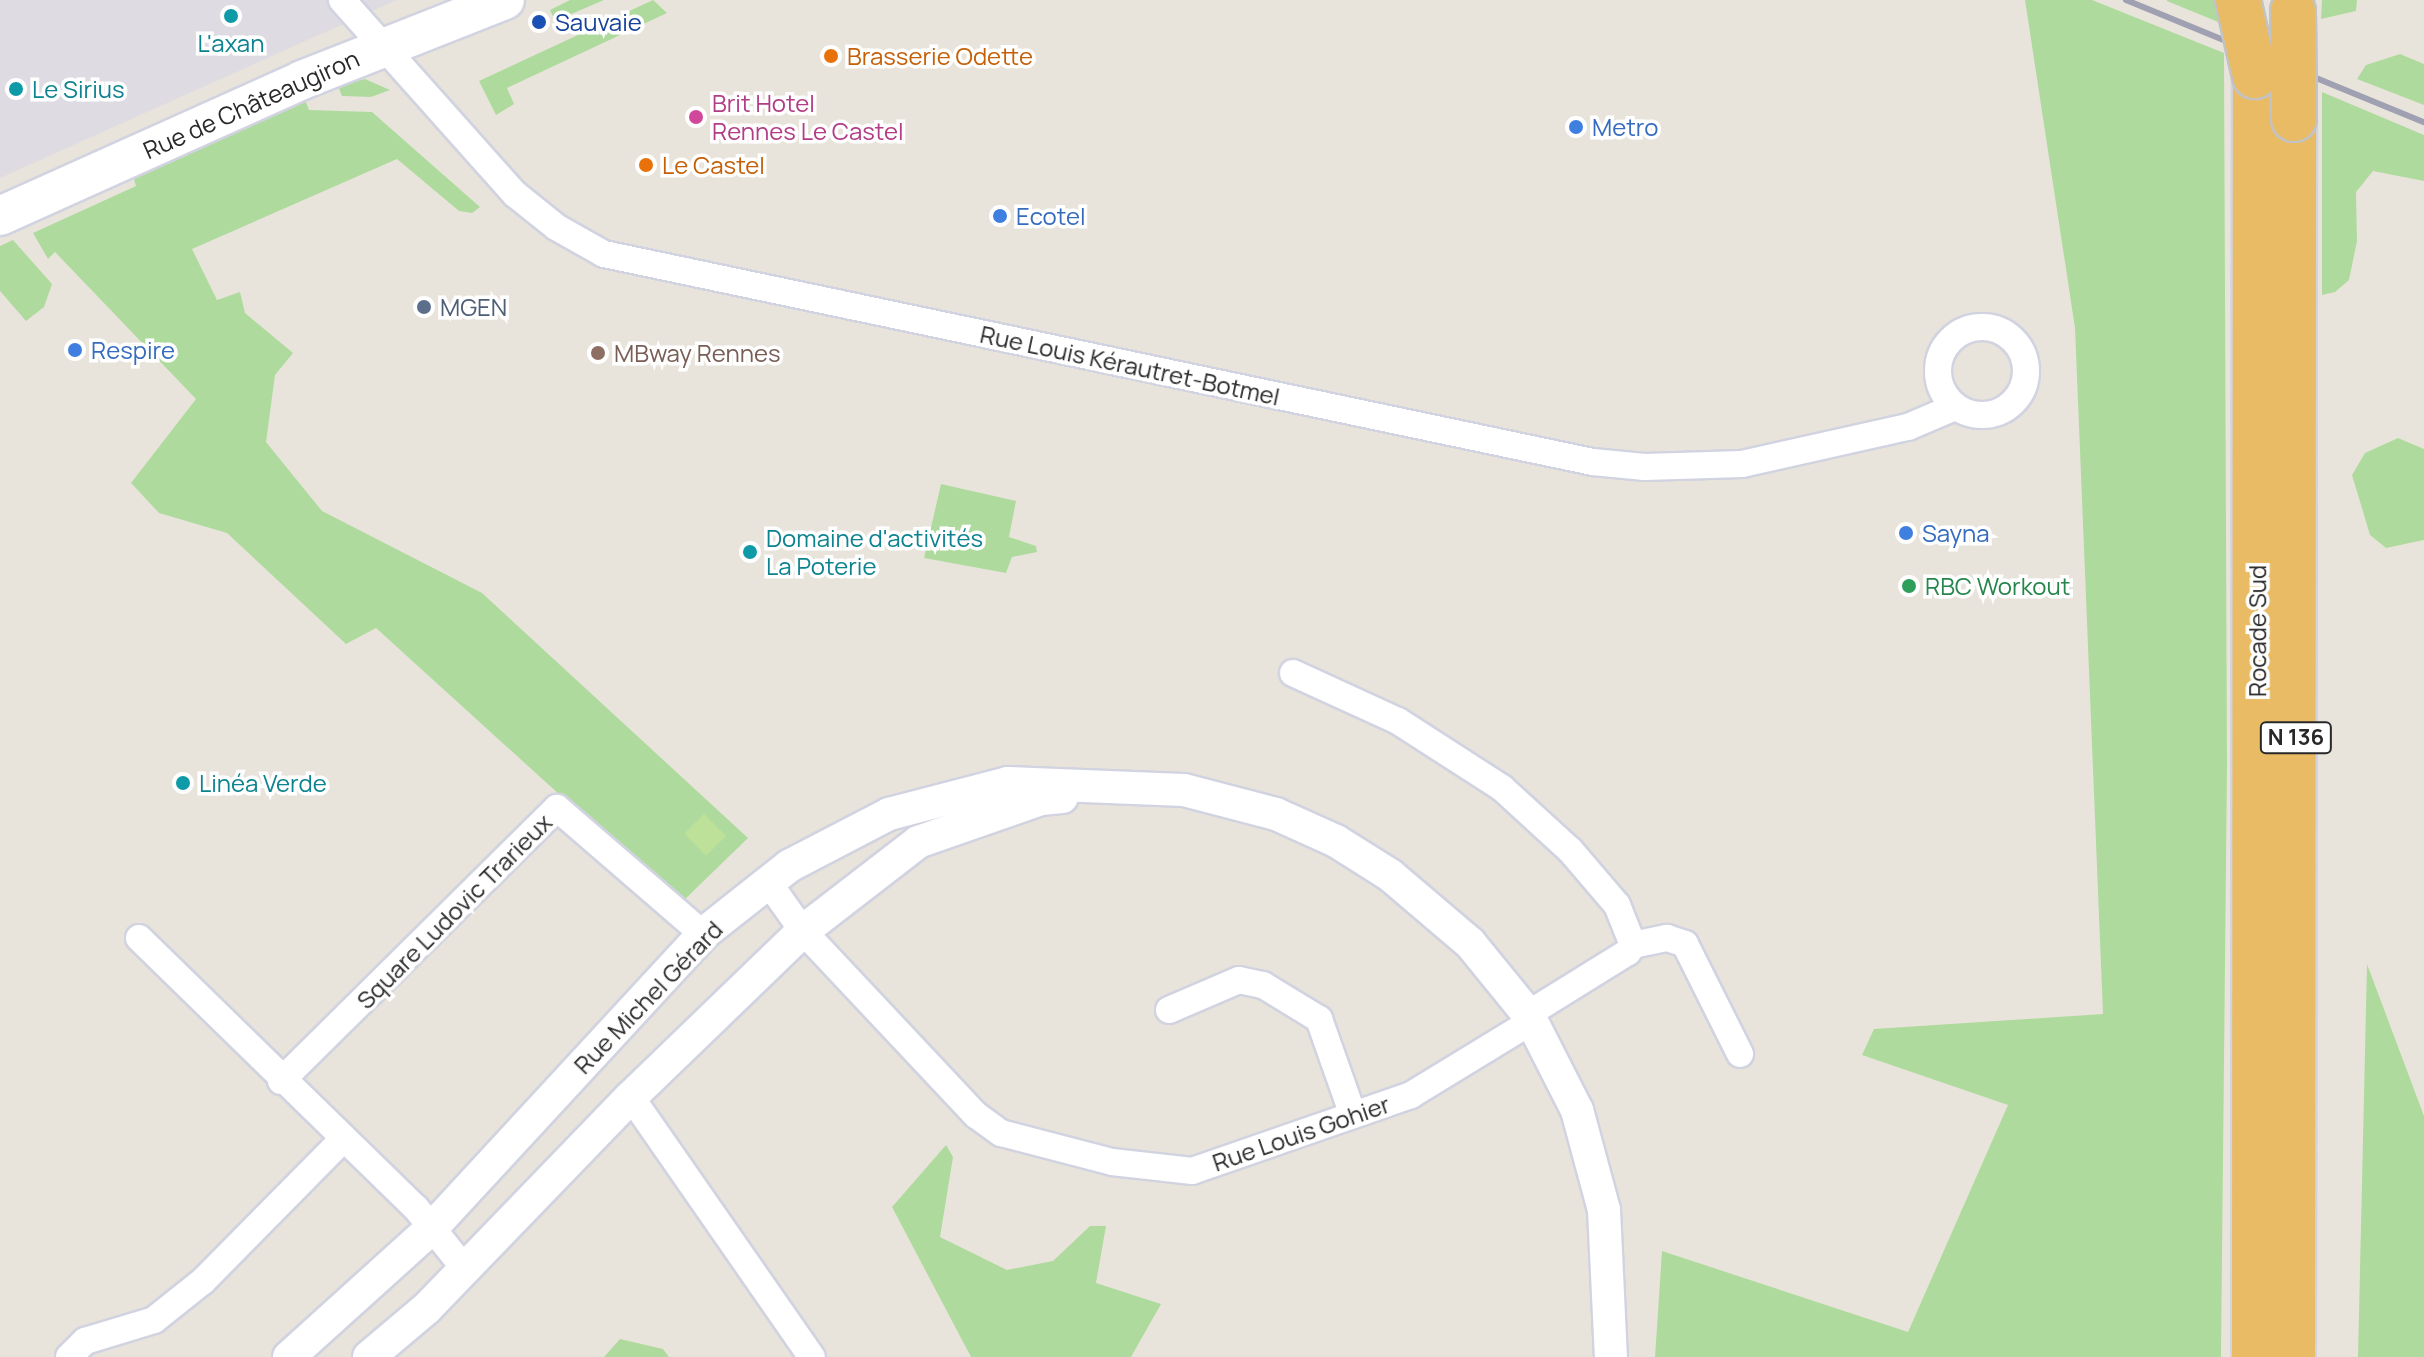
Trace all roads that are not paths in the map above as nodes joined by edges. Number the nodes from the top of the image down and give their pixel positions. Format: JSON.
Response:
{"nodes":[{"id":1,"x":342,"y":0,"type":"edge"},
{"id":2,"x":505,"y":0,"type":"edge"},
{"id":3,"x":2238,"y":0,"type":"edge"},
{"id":4,"x":2280,"y":4,"type":"edge"},
{"id":5,"x":383,"y":46,"type":"junction"},
{"id":6,"x":2268,"y":99,"type":"junction"},
{"id":7,"x":0,"y":216,"type":"edge"},
{"id":8,"x":1955,"y":407,"type":"dead end"},
{"id":9,"x":1293,"y":673,"type":"dead end"},
{"id":10,"x":1184,"y":790,"type":"junction"},
{"id":11,"x":768,"y":882,"type":"junction"},
{"id":12,"x":803,"y":931,"type":"junction"},
{"id":13,"x":703,"y":934,"type":"junction"},
{"id":14,"x":139,"y":938,"type":"dead end"},
{"id":15,"x":1633,"y":945,"type":"junction"},
{"id":16,"x":1169,"y":1010,"type":"dead end"},
{"id":17,"x":1530,"y":1018,"type":"junction"},
{"id":18,"x":1740,"y":1054,"type":"dead end"},
{"id":19,"x":281,"y":1081,"type":"junction"},
{"id":20,"x":631,"y":1097,"type":"junction"},
{"id":21,"x":1352,"y":1112,"type":"junction"},
{"id":22,"x":342,"y":1140,"type":"junction"},
{"id":23,"x":432,"y":1228,"type":"junction"},
{"id":24,"x":464,"y":1268,"type":"junction"},
{"id":25,"x":71,"y":1353,"type":"edge"},
{"id":26,"x":289,"y":1357,"type":"edge"},
{"id":27,"x":369,"y":1357,"type":"edge"},
{"id":28,"x":812,"y":1357,"type":"edge"},
{"id":29,"x":1611,"y":1357,"type":"edge"},
{"id":30,"x":2254,"y":1357,"type":"edge"},
{"id":31,"x":2293,"y":1357,"type":"edge"}],
"edges":[{"from":1,"to":5,"type":"street","name":"Rue Louis Kérautret-Botmel"},
{"from":2,"to":5,"type":"main road","name":"Rue de Châteaugiron"},
{"from":3,"to":6,"type":"highway","bridge":true},
{"from":4,"to":6,"type":"highway","name":"Rocade Sud","number":"N 136","bridge":true},
{"from":4,"to":6,"type":"highway","name":"Rocade Sud","number":"N 136","bridge":true},
{"from":5,"to":7,"type":"main road","name":"Rue de Châteaugiron"},
{"from":5,"to":8,"type":"street","name":"Rue Louis Kérautret-Botmel"},
{"from":6,"to":30,"type":"highway","name":"Rocade Sud","number":"N 136"},
{"from":6,"to":31,"type":"highway","name":"Rocade Sud","number":"N 136"},
{"from":9,"to":15,"type":"street"},
{"from":10,"to":11,"type":"street","name":"Rue Michel Gérard"},
{"from":10,"to":12,"type":"street","name":"Rue Michel Gérard"},
{"from":10,"to":17,"type":"street","name":"Rue Michel Gérard"},
{"from":11,"to":12,"type":"street","name":"Rue Louis Gohier"},
{"from":11,"to":13,"type":"street","name":"Rue Michel Gérard"},
{"from":12,"to":20,"type":"street","name":"Rue Michel Gérard"},
{"from":12,"to":21,"type":"street","name":"Rue Louis Gohier"},
{"from":13,"to":19,"type":"street","name":"Square Ludovic Trarieux"},
{"from":13,"to":23,"type":"street","name":"Rue Michel Gérard"},
{"from":14,"to":19,"type":"street"},
{"from":15,"to":17,"type":"street","name":"Rue Louis Gohier"},
{"from":15,"to":18,"type":"street"},
{"from":16,"to":21,"type":"street"},
{"from":17,"to":21,"type":"street","name":"Rue Louis Gohier"},
{"from":17,"to":29,"type":"street","name":"Rue Michel Gérard"},
{"from":19,"to":22,"type":"street"},
{"from":20,"to":24,"type":"street","name":"Rue Michel Gérard"},
{"from":20,"to":28,"type":"street"},
{"from":22,"to":23,"type":"street"},
{"from":22,"to":25,"type":"street"},
{"from":23,"to":24,"type":"street"},
{"from":23,"to":26,"type":"street","name":"Rue Michel Gérard"},
{"from":24,"to":27,"type":"street","name":"Rue Michel Gérard"}]}
